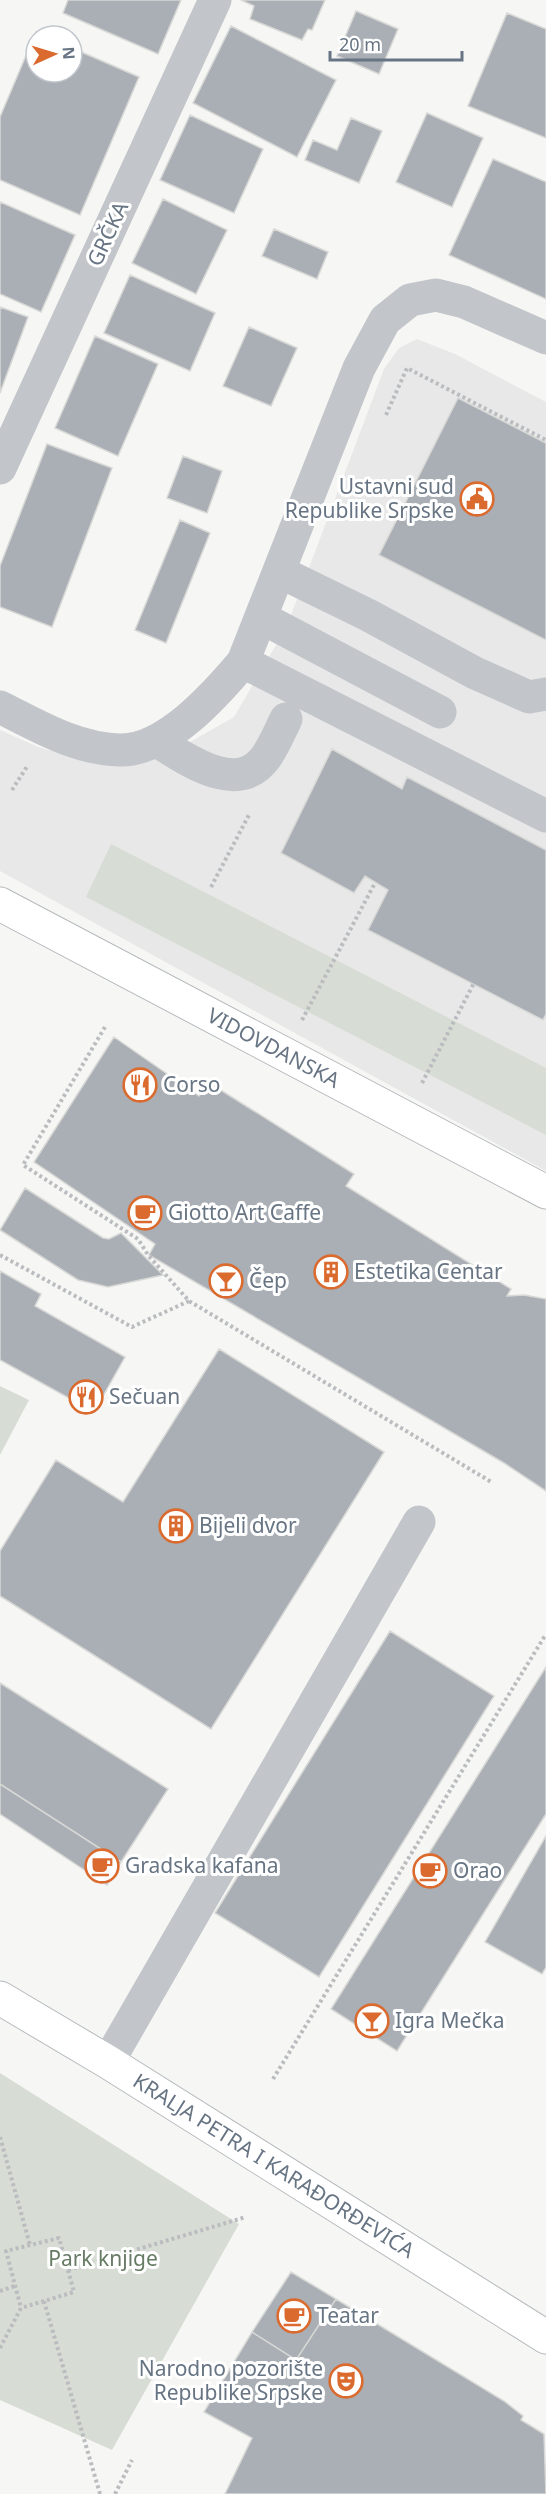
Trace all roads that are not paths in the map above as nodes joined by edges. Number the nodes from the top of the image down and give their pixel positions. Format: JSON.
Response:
{"nodes":[{"id":1,"x":215,"y":0,"type":"edge"},
{"id":2,"x":546,"y":338,"type":"edge"},
{"id":3,"x":0,"y":468,"type":"edge"},
{"id":4,"x":280,"y":572,"type":"junction"},
{"id":5,"x":262,"y":618,"type":"junction"},
{"id":6,"x":243,"y":662,"type":"junction"},
{"id":7,"x":546,"y":694,"type":"edge"},
{"id":8,"x":0,"y":707,"type":"edge"},
{"id":9,"x":440,"y":712,"type":"dead end"},
{"id":10,"x":286,"y":719,"type":"dead end"},
{"id":11,"x":157,"y":741,"type":"junction"},
{"id":12,"x":546,"y":816,"type":"edge"},
{"id":13,"x":0,"y":904,"type":"edge"},
{"id":14,"x":546,"y":1192,"type":"edge"},
{"id":15,"x":419,"y":1521,"type":"dead end"},
{"id":16,"x":0,"y":1998,"type":"edge"},
{"id":17,"x":108,"y":2062,"type":"junction"},
{"id":18,"x":546,"y":2337,"type":"edge"}],
"edges":[{"from":1,"to":3,"type":"street","name":"GRČKA"},
{"from":2,"to":4,"type":"street"},
{"from":4,"to":5,"type":"street"},
{"from":4,"to":7,"type":"street"},
{"from":5,"to":6,"type":"street"},
{"from":5,"to":9,"type":"street"},
{"from":6,"to":11,"type":"street"},
{"from":6,"to":12,"type":"street"},
{"from":8,"to":11,"type":"street"},
{"from":10,"to":11,"type":"street"},
{"from":13,"to":14,"type":"main road","name":"VIDOVDANSKA"},
{"from":15,"to":17,"type":"street"},
{"from":16,"to":17,"type":"main road","name":"KRALJA PETRA I KARAĐORĐEVIĆA"},
{"from":17,"to":18,"type":"main road","name":"KRALJA PETRA I KARAĐORĐEVIĆA"}]}
